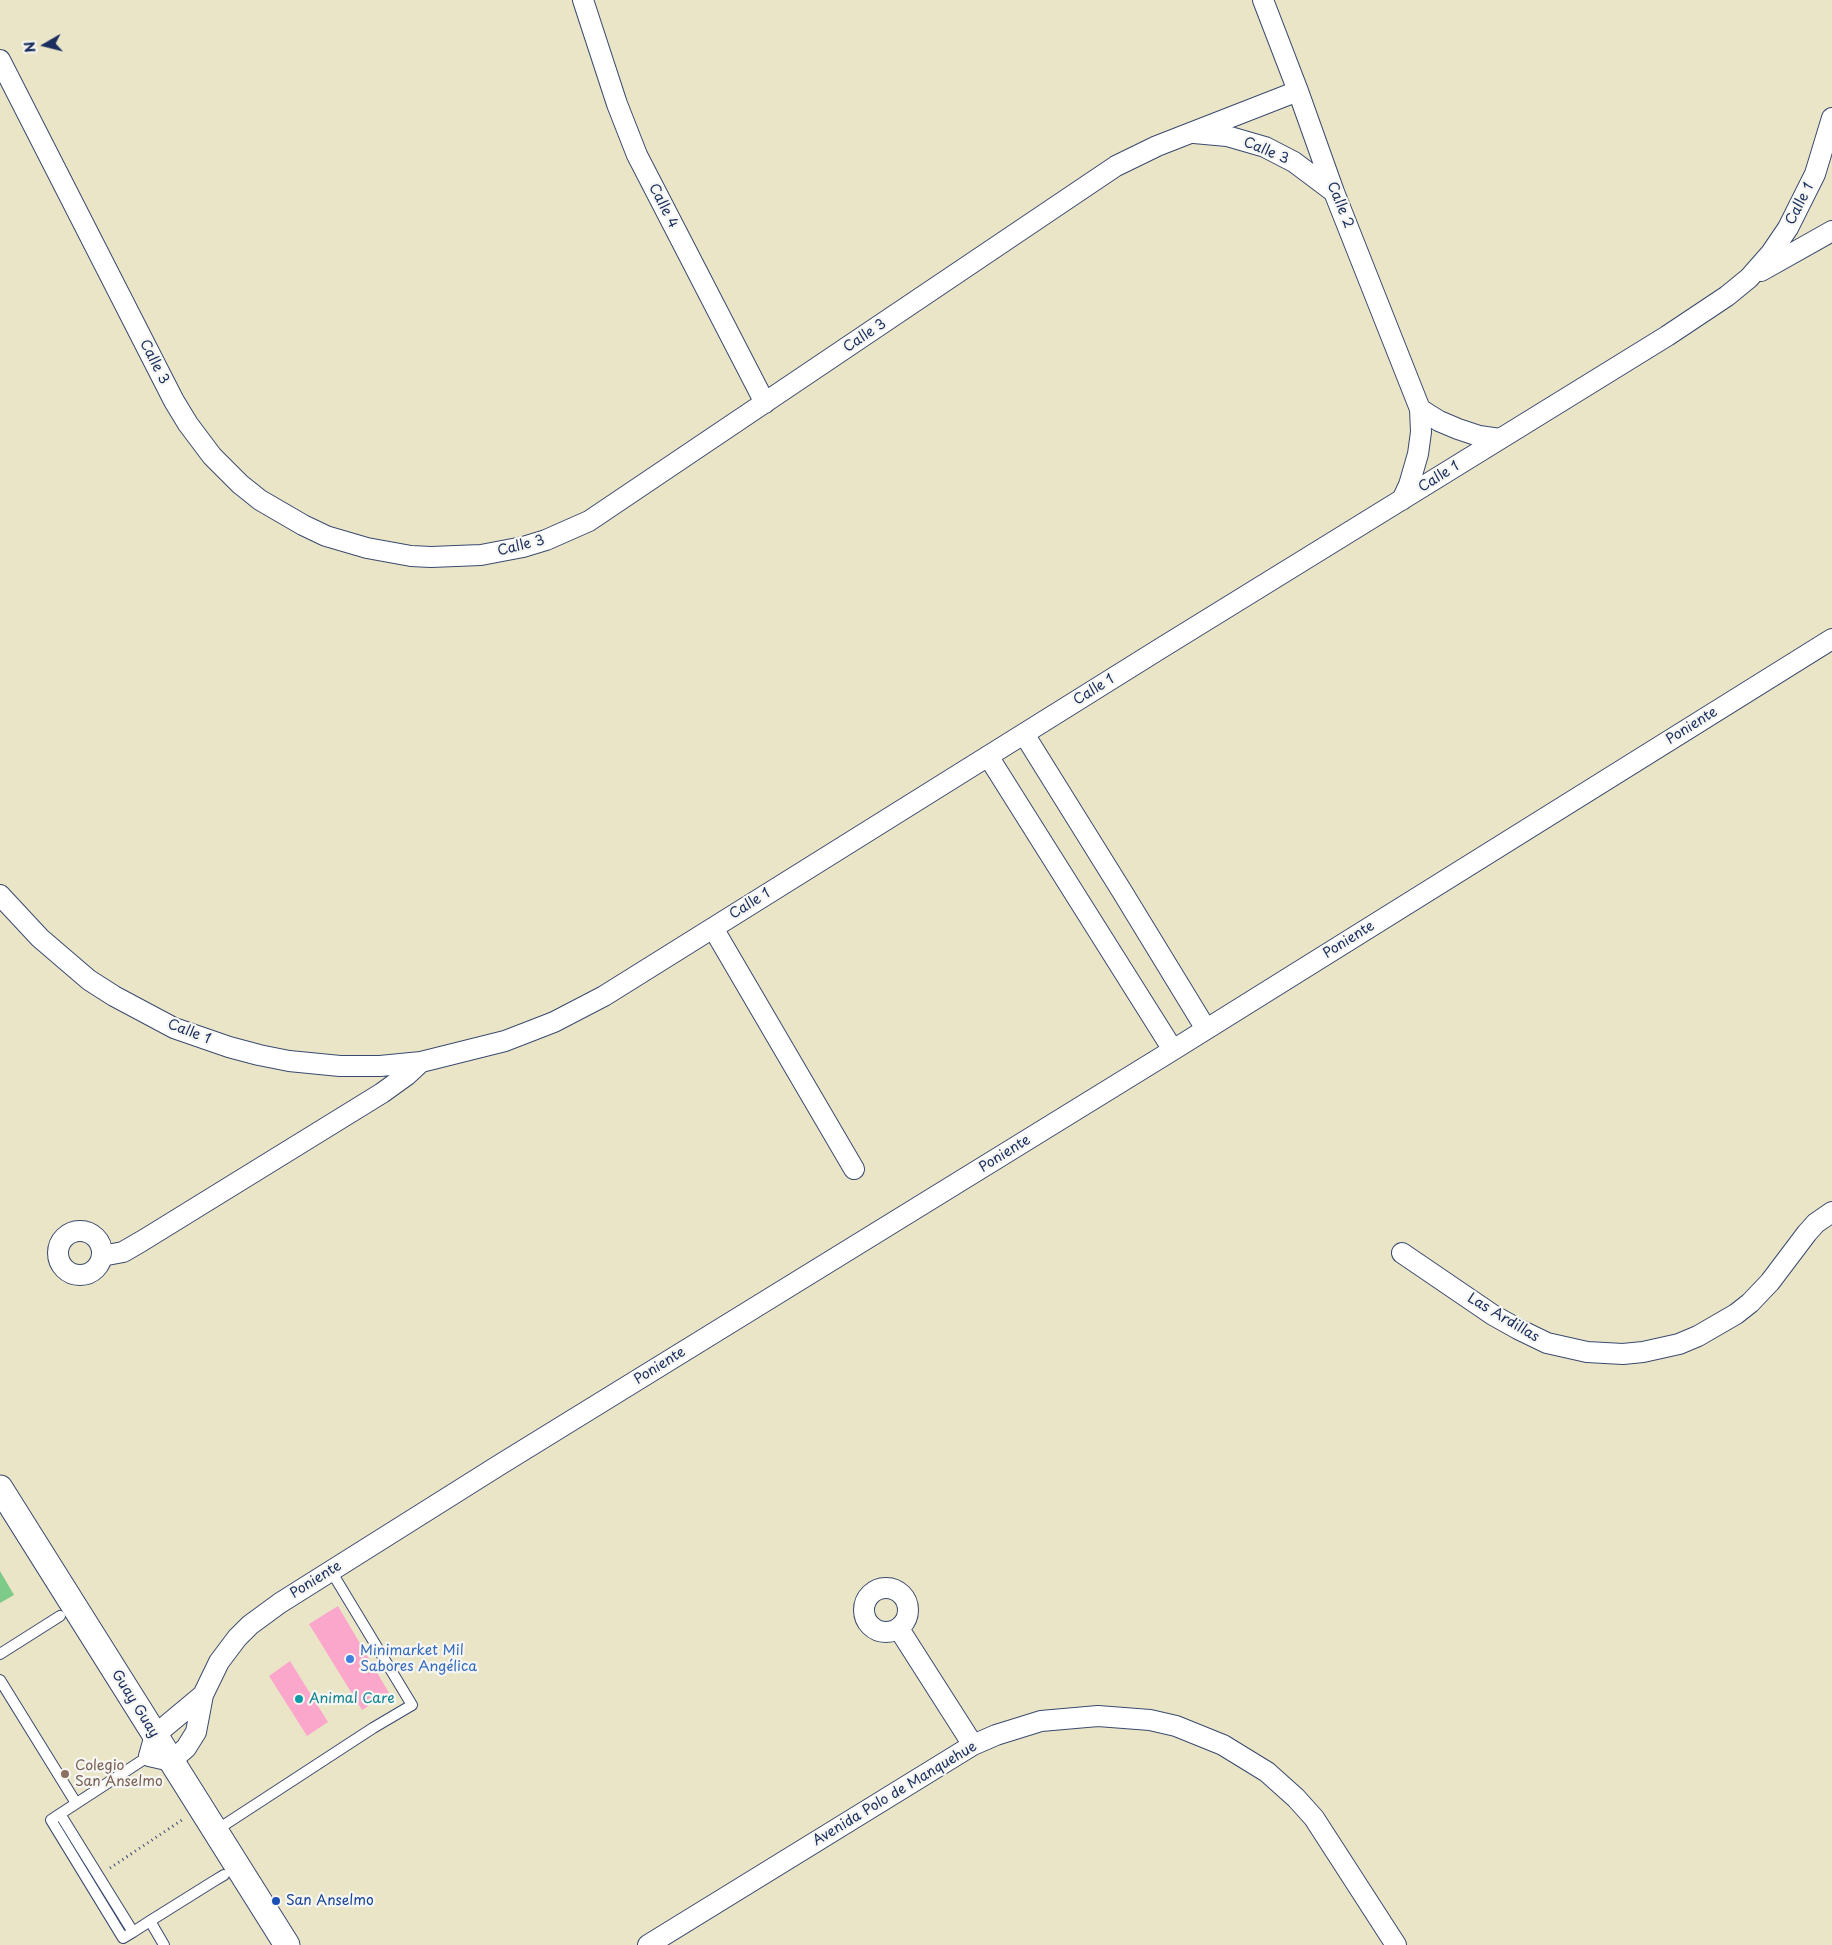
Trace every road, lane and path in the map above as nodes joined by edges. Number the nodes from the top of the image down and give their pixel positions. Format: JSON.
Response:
{"nodes":[{"id":1,"x":583,"y":0,"type":"edge"},
{"id":2,"x":1263,"y":0,"type":"edge"},
{"id":3,"x":0,"y":60,"type":"edge"},
{"id":4,"x":1298,"y":92,"type":"junction"},
{"id":5,"x":1832,"y":118,"type":"edge"},
{"id":6,"x":1189,"y":132,"type":"junction"},
{"id":7,"x":1334,"y":192,"type":"junction"},
{"id":8,"x":1832,"y":231,"type":"edge"},
{"id":9,"x":1748,"y":278,"type":"junction"},
{"id":10,"x":765,"y":403,"type":"junction"},
{"id":11,"x":1420,"y":409,"type":"junction"},
{"id":12,"x":1500,"y":440,"type":"junction"},
{"id":13,"x":1402,"y":500,"type":"junction"},
{"id":14,"x":1832,"y":639,"type":"edge"},
{"id":15,"x":1024,"y":734,"type":"junction"},
{"id":16,"x":988,"y":756,"type":"junction"},
{"id":17,"x":0,"y":895,"type":"edge"},
{"id":18,"x":713,"y":928,"type":"junction"},
{"id":19,"x":1206,"y":1029,"type":"junction"},
{"id":20,"x":1173,"y":1050,"type":"junction"},
{"id":21,"x":421,"y":1062,"type":"junction"},
{"id":22,"x":854,"y":1169,"type":"dead end"},
{"id":23,"x":1832,"y":1212,"type":"edge"},
{"id":24,"x":1402,"y":1253,"type":"dead end"},
{"id":25,"x":102,"y":1256,"type":"dead end"},
{"id":26,"x":0,"y":1488,"type":"edge"},
{"id":27,"x":0,"y":1520,"type":"edge"},
{"id":28,"x":331,"y":1571,"type":"junction"},
{"id":29,"x":68,"y":1612,"type":"junction"},
{"id":30,"x":899,"y":1629,"type":"dead end"},
{"id":31,"x":0,"y":1654,"type":"edge"},
{"id":32,"x":0,"y":1680,"type":"edge"},
{"id":33,"x":204,"y":1695,"type":"junction"},
{"id":34,"x":973,"y":1745,"type":"junction"},
{"id":35,"x":158,"y":1751,"type":"junction"},
{"id":36,"x":76,"y":1803,"type":"junction"},
{"id":37,"x":60,"y":1814,"type":"junction"},
{"id":38,"x":178,"y":1823,"type":"dead end"},
{"id":39,"x":215,"y":1831,"type":"junction"},
{"id":40,"x":231,"y":1871,"type":"junction"},
{"id":41,"x":99,"y":1876,"type":"junction"},
{"id":42,"x":150,"y":1921,"type":"junction"},
{"id":43,"x":133,"y":1932,"type":"junction"},
{"id":44,"x":164,"y":1945,"type":"edge"},
{"id":45,"x":268,"y":1945,"type":"edge"},
{"id":46,"x":287,"y":1945,"type":"edge"},
{"id":47,"x":648,"y":1945,"type":"edge"},
{"id":48,"x":1396,"y":1945,"type":"edge"}],
"edges":[{"from":1,"to":10,"type":"street","name":"Calle 4"},
{"from":2,"to":4,"type":"street","name":"Calle 2"},
{"from":3,"to":10,"type":"street","name":"Calle 3"},
{"from":4,"to":6,"type":"street","name":"Calle 3"},
{"from":4,"to":7,"type":"street","name":"Calle 2"},
{"from":5,"to":9,"type":"street","name":"Calle 1"},
{"from":6,"to":7,"type":"street","name":"Calle 3"},
{"from":6,"to":10,"type":"street","name":"Calle 3"},
{"from":7,"to":11,"type":"street","name":"Calle 2"},
{"from":8,"to":9,"type":"street","name":"Calle 1"},
{"from":9,"to":12,"type":"street","name":"Calle 1"},
{"from":11,"to":12,"type":"street"},
{"from":11,"to":13,"type":"street","name":"Calle 2"},
{"from":12,"to":13,"type":"street","name":"Calle 1"},
{"from":13,"to":15,"type":"street","name":"Calle 1"},
{"from":14,"to":19,"type":"street","name":"Poniente"},
{"from":15,"to":16,"type":"street","name":"Calle 1"},
{"from":15,"to":19,"type":"street"},
{"from":16,"to":18,"type":"street","name":"Calle 1"},
{"from":16,"to":20,"type":"street"},
{"from":17,"to":21,"type":"street","name":"Calle 1"},
{"from":18,"to":21,"type":"street","name":"Calle 1"},
{"from":18,"to":22,"type":"street"},
{"from":19,"to":20,"type":"street","name":"Poniente"},
{"from":20,"to":28,"type":"street","name":"Poniente"},
{"from":21,"to":25,"type":"street","name":"Calle 1"},
{"from":23,"to":24,"type":"street","name":"Las Ardillas"},
{"from":26,"to":29,"type":"street","name":"Guay Guay"},
{"from":27,"to":29,"type":"street","name":"Guay Guay"},
{"from":28,"to":33,"type":"street","name":"Poniente"},
{"from":28,"to":39,"type":"lane"},
{"from":29,"to":31,"type":"lane"},
{"from":29,"to":35,"type":"street","name":"Guay Guay"},
{"from":30,"to":34,"type":"street"},
{"from":32,"to":36,"type":"lane"},
{"from":33,"to":35,"type":"street","name":"Poniente"},
{"from":33,"to":35,"type":"street","name":"Poniente"},
{"from":34,"to":47,"type":"street","name":"Avenida Polo de Manquehue"},
{"from":34,"to":48,"type":"street","name":"Avenida Polo de Manquehue"},
{"from":35,"to":36,"type":"lane"},
{"from":35,"to":39,"type":"street","name":"Guay Guay"},
{"from":35,"to":40,"type":"street","name":"Guay Guay"},
{"from":36,"to":37,"type":"lane"},
{"from":37,"to":41,"type":"lane"},
{"from":37,"to":43,"type":"lane"},
{"from":38,"to":41,"type":"path"},
{"from":39,"to":40,"type":"street","name":"Guay Guay"},
{"from":40,"to":42,"type":"lane"},
{"from":40,"to":45,"type":"street","name":"Guay Guay"},
{"from":40,"to":46,"type":"street","name":"Guay Guay"},
{"from":41,"to":43,"type":"lane"},
{"from":42,"to":43,"type":"lane"},
{"from":42,"to":44,"type":"lane"}]}
